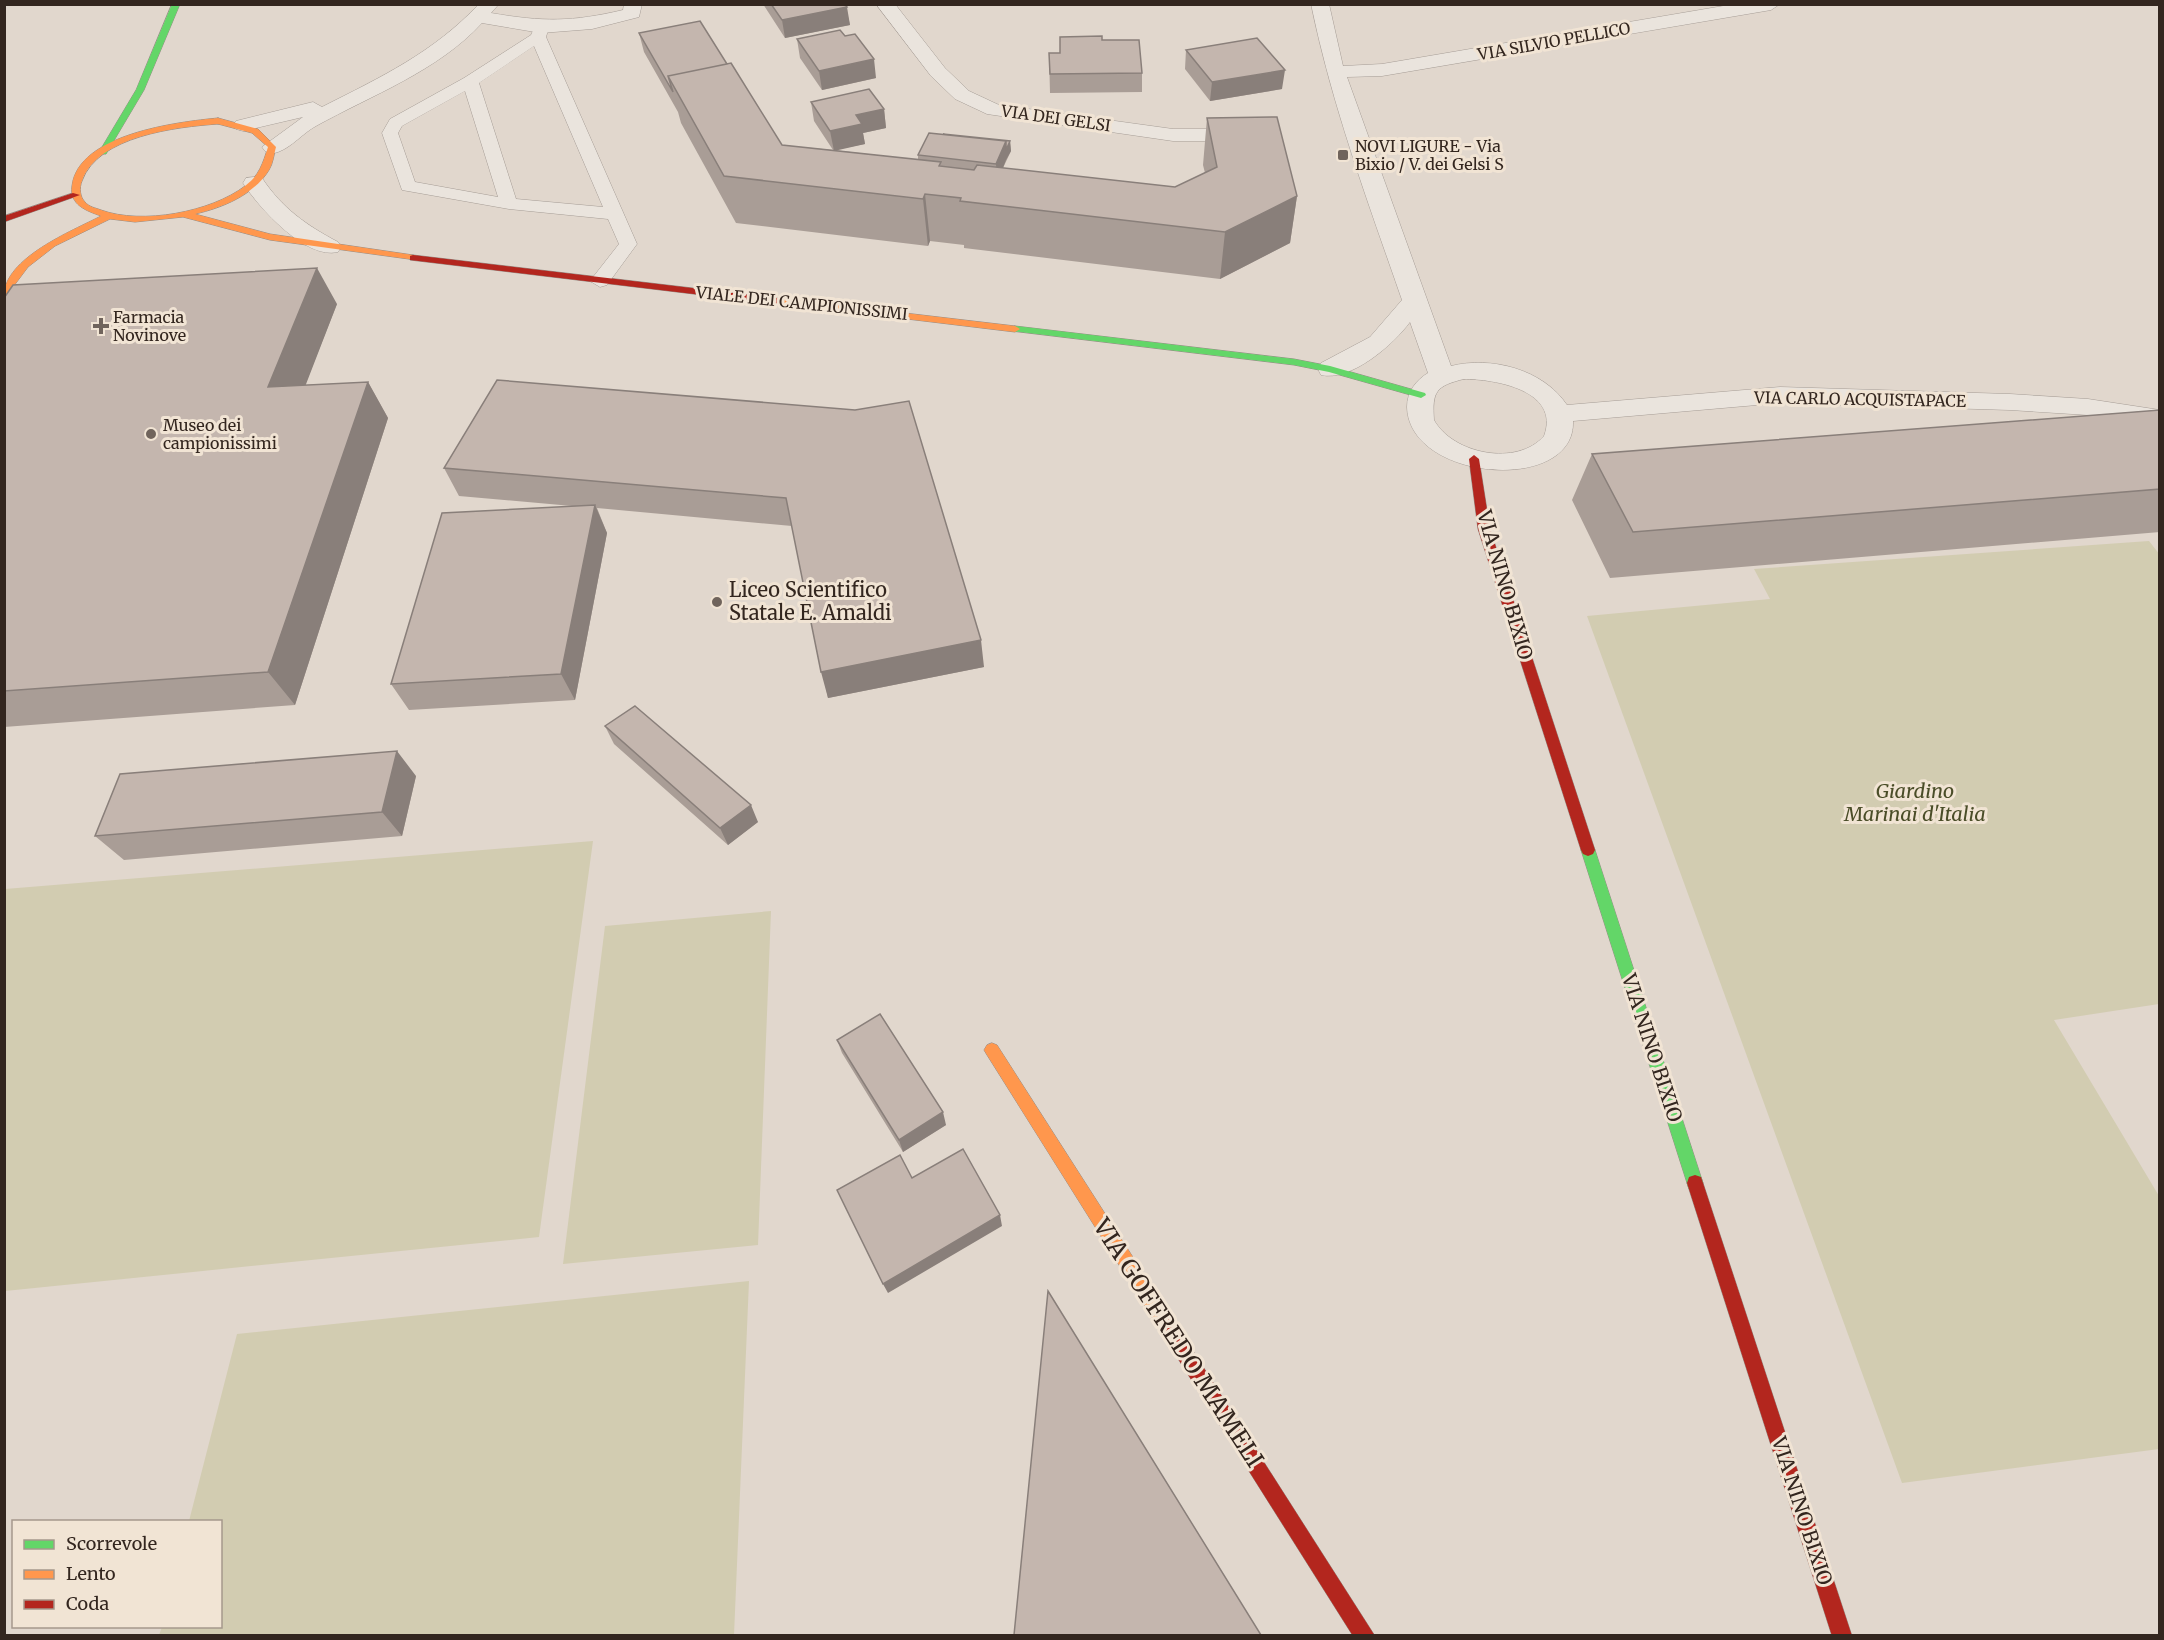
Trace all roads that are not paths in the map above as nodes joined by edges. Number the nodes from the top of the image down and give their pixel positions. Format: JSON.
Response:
{"nodes":[{"id":1,"x":176,"y":4,"type":"edge"},
{"id":2,"x":633,"y":4,"type":"edge"},
{"id":3,"x":885,"y":4,"type":"edge"},
{"id":4,"x":1320,"y":4,"type":"edge"},
{"id":5,"x":1771,"y":4,"type":"edge"},
{"id":6,"x":484,"y":11,"type":"edge"},
{"id":7,"x":540,"y":32,"type":"junction"},
{"id":8,"x":1335,"y":72,"type":"junction"},
{"id":9,"x":470,"y":81,"type":"junction"},
{"id":10,"x":366,"y":91,"type":"junction"},
{"id":11,"x":172,"y":115,"type":"dead end"},
{"id":12,"x":188,"y":123,"type":"junction"},
{"id":13,"x":243,"y":125,"type":"junction"},
{"id":14,"x":1271,"y":135,"type":"edge"},
{"id":15,"x":273,"y":147,"type":"junction"},
{"id":16,"x":103,"y":152,"type":"junction"},
{"id":17,"x":254,"y":183,"type":"junction"},
{"id":18,"x":76,"y":195,"type":"junction"},
{"id":19,"x":508,"y":204,"type":"junction"},
{"id":20,"x":183,"y":214,"type":"junction"},
{"id":21,"x":617,"y":214,"type":"junction"},
{"id":22,"x":107,"y":217,"type":"junction"},
{"id":23,"x":4,"y":219,"type":"edge"},
{"id":24,"x":330,"y":247,"type":"junction"},
{"id":25,"x":600,"y":281,"type":"junction"},
{"id":26,"x":4,"y":293,"type":"edge"},
{"id":27,"x":1414,"y":300,"type":"junction"},
{"id":28,"x":1330,"y":369,"type":"junction"},
{"id":29,"x":1443,"y":377,"type":"junction"},
{"id":30,"x":1421,"y":395,"type":"junction"},
{"id":31,"x":2155,"y":413,"type":"edge"},
{"id":32,"x":1559,"y":414,"type":"junction"},
{"id":33,"x":1474,"y":459,"type":"junction"},
{"id":34,"x":992,"y":1050,"type":"dead end"},
{"id":35,"x":1365,"y":1635,"type":"edge"},
{"id":36,"x":1842,"y":1635,"type":"edge"}],
"edges":[{"from":1,"to":16,"type":"street"},
{"from":2,"to":7,"type":"street"},
{"from":3,"to":14,"type":"street","name":"VIA DEI GELSI"},
{"from":4,"to":8,"type":"street"},
{"from":5,"to":8,"type":"street","name":"VIA SILVIO PELLICO"},
{"from":6,"to":7,"type":"street"},
{"from":6,"to":10,"type":"street"},
{"from":7,"to":9,"type":"lane"},
{"from":7,"to":21,"type":"lane"},
{"from":8,"to":27,"type":"street"},
{"from":9,"to":19,"type":"lane"},
{"from":9,"to":19,"type":"lane"},
{"from":10,"to":13,"type":"street"},
{"from":10,"to":15,"type":"street"},
{"from":11,"to":12,"type":"street"},
{"from":12,"to":13,"type":"street"},
{"from":12,"to":16,"type":"street"},
{"from":13,"to":15,"type":"street"},
{"from":15,"to":17,"type":"street"},
{"from":16,"to":18,"type":"street"},
{"from":17,"to":20,"type":"street"},
{"from":17,"to":24,"type":"street"},
{"from":18,"to":22,"type":"street"},
{"from":18,"to":23,"type":"street"},
{"from":19,"to":21,"type":"lane"},
{"from":20,"to":22,"type":"street"},
{"from":20,"to":24,"type":"street","name":"VIALE DEI CAMPIONISSIMI"},
{"from":21,"to":25,"type":"lane"},
{"from":22,"to":26,"type":"street"},
{"from":24,"to":25,"type":"street","name":"VIALE DEI CAMPIONISSIMI"},
{"from":25,"to":28,"type":"street","name":"VIALE DEI CAMPIONISSIMI"},
{"from":27,"to":28,"type":"street"},
{"from":27,"to":29,"type":"street"},
{"from":28,"to":30,"type":"street","name":"VIALE DEI CAMPIONISSIMI"},
{"from":29,"to":30,"type":"street"},
{"from":29,"to":32,"type":"street"},
{"from":30,"to":33,"type":"street"},
{"from":31,"to":32,"type":"street","name":"VIA CARLO ACQUISTAPACE"},
{"from":32,"to":33,"type":"street"},
{"from":33,"to":36,"type":"street","name":"VIA NINO BIXIO"},
{"from":34,"to":35,"type":"street","name":"VIA GOFFREDO MAMELI"}]}
